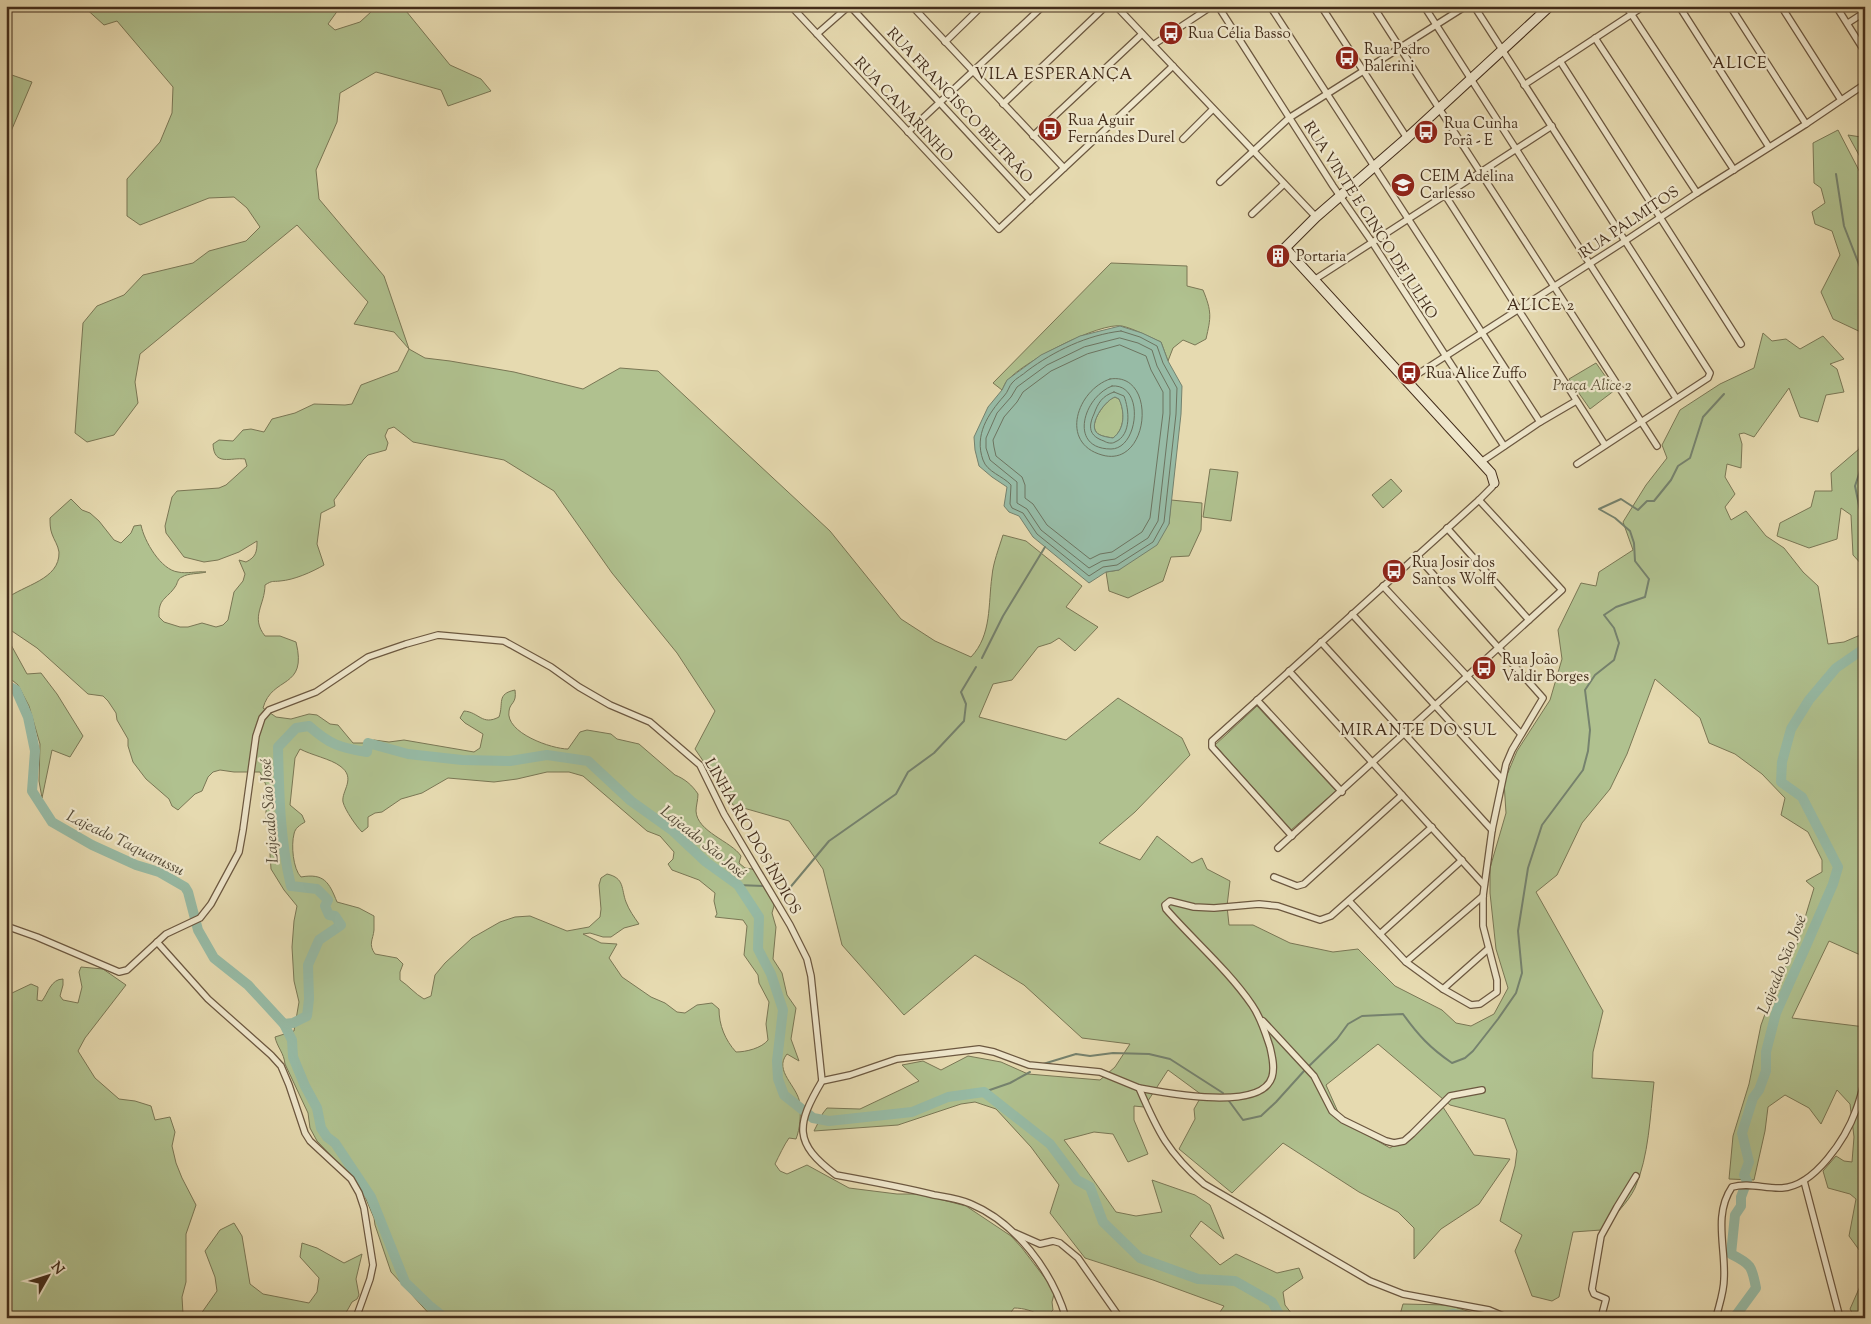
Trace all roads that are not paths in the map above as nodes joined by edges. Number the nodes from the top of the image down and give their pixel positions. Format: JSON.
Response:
{"nodes":[{"id":1,"x":791,"y":6,"type":"edge"},
{"id":2,"x":850,"y":6,"type":"edge"},
{"id":3,"x":982,"y":6,"type":"edge"},
{"id":4,"x":1043,"y":6,"type":"edge"},
{"id":5,"x":1106,"y":6,"type":"edge"},
{"id":6,"x":1116,"y":6,"type":"edge"},
{"id":7,"x":1212,"y":6,"type":"edge"},
{"id":8,"x":1218,"y":6,"type":"edge"},
{"id":9,"x":1270,"y":6,"type":"edge"},
{"id":10,"x":1321,"y":6,"type":"edge"},
{"id":11,"x":1374,"y":6,"type":"edge"},
{"id":12,"x":1424,"y":6,"type":"edge"},
{"id":13,"x":1466,"y":6,"type":"edge"},
{"id":14,"x":1474,"y":6,"type":"edge"},
{"id":15,"x":1550,"y":6,"type":"edge"},
{"id":16,"x":1626,"y":6,"type":"edge"},
{"id":17,"x":1644,"y":6,"type":"edge"},
{"id":18,"x":1679,"y":6,"type":"edge"},
{"id":19,"x":1730,"y":6,"type":"edge"},
{"id":20,"x":1781,"y":6,"type":"edge"},
{"id":21,"x":1836,"y":6,"type":"edge"},
{"id":22,"x":913,"y":7,"type":"edge"},
{"id":23,"x":1865,"y":12,"type":"edge"},
{"id":24,"x":1632,"y":14,"type":"junction"},
{"id":25,"x":1848,"y":23,"type":"junction"},
{"id":26,"x":1436,"y":25,"type":"junction"},
{"id":27,"x":817,"y":34,"type":"junction"},
{"id":28,"x":1142,"y":34,"type":"junction"},
{"id":29,"x":1595,"y":38,"type":"junction"},
{"id":30,"x":945,"y":42,"type":"junction"},
{"id":31,"x":1153,"y":45,"type":"junction"},
{"id":32,"x":1400,"y":48,"type":"junction"},
{"id":33,"x":1502,"y":50,"type":"junction"},
{"id":34,"x":1865,"y":52,"type":"edge"},
{"id":35,"x":1560,"y":61,"type":"junction"},
{"id":36,"x":1173,"y":66,"type":"junction"},
{"id":37,"x":973,"y":71,"type":"junction"},
{"id":38,"x":1364,"y":71,"type":"junction"},
{"id":39,"x":1471,"y":79,"type":"junction"},
{"id":40,"x":1865,"y":84,"type":"edge"},
{"id":41,"x":1524,"y":85,"type":"junction"},
{"id":42,"x":1327,"y":95,"type":"junction"},
{"id":43,"x":1841,"y":100,"type":"junction"},
{"id":44,"x":940,"y":102,"type":"junction"},
{"id":45,"x":1003,"y":104,"type":"junction"},
{"id":46,"x":1213,"y":109,"type":"junction"},
{"id":47,"x":1439,"y":109,"type":"junction"},
{"id":48,"x":1289,"y":118,"type":"junction"},
{"id":49,"x":1806,"y":124,"type":"junction"},
{"id":50,"x":1552,"y":126,"type":"junction"},
{"id":51,"x":908,"y":132,"type":"junction"},
{"id":52,"x":1033,"y":136,"type":"junction"},
{"id":53,"x":1407,"y":138,"type":"junction"},
{"id":54,"x":1183,"y":139,"type":"dead end"},
{"id":55,"x":1769,"y":147,"type":"junction"},
{"id":56,"x":1515,"y":149,"type":"junction"},
{"id":57,"x":1253,"y":151,"type":"junction"},
{"id":58,"x":1375,"y":166,"type":"junction"},
{"id":59,"x":1064,"y":168,"type":"junction"},
{"id":60,"x":1734,"y":170,"type":"junction"},
{"id":61,"x":1481,"y":172,"type":"junction"},
{"id":62,"x":1220,"y":182,"type":"dead end"},
{"id":63,"x":1284,"y":184,"type":"junction"},
{"id":64,"x":1697,"y":193,"type":"junction"},
{"id":65,"x":1445,"y":195,"type":"junction"},
{"id":66,"x":1340,"y":196,"type":"junction"},
{"id":67,"x":1030,"y":200,"type":"junction"},
{"id":68,"x":1252,"y":214,"type":"dead end"},
{"id":69,"x":1316,"y":217,"type":"junction"},
{"id":70,"x":1660,"y":217,"type":"junction"},
{"id":71,"x":1408,"y":218,"type":"junction"},
{"id":72,"x":1626,"y":241,"type":"junction"},
{"id":73,"x":1372,"y":242,"type":"junction"},
{"id":74,"x":1590,"y":264,"type":"junction"},
{"id":75,"x":1314,"y":280,"type":"junction"},
{"id":76,"x":1554,"y":287,"type":"junction"},
{"id":77,"x":1519,"y":310,"type":"junction"},
{"id":78,"x":1482,"y":333,"type":"junction"},
{"id":79,"x":1741,"y":344,"type":"dead end"},
{"id":80,"x":1446,"y":357,"type":"junction"},
{"id":81,"x":1407,"y":381,"type":"junction"},
{"id":82,"x":1676,"y":398,"type":"junction"},
{"id":83,"x":1576,"y":401,"type":"junction"},
{"id":84,"x":1641,"y":421,"type":"junction"},
{"id":85,"x":1540,"y":422,"type":"junction"},
{"id":86,"x":1604,"y":445,"type":"junction"},
{"id":87,"x":1504,"y":446,"type":"junction"},
{"id":88,"x":1657,"y":446,"type":"dead end"},
{"id":89,"x":1481,"y":462,"type":"junction"},
{"id":90,"x":1577,"y":464,"type":"dead end"},
{"id":91,"x":1494,"y":483,"type":"joint"},
{"id":92,"x":1479,"y":500,"type":"junction"},
{"id":93,"x":1447,"y":528,"type":"junction"},
{"id":94,"x":1416,"y":555,"type":"junction"},
{"id":95,"x":1383,"y":586,"type":"junction"},
{"id":96,"x":1352,"y":614,"type":"junction"},
{"id":97,"x":1529,"y":620,"type":"junction"},
{"id":98,"x":1322,"y":642,"type":"junction"},
{"id":99,"x":1499,"y":648,"type":"junction"},
{"id":100,"x":1289,"y":671,"type":"junction"},
{"id":101,"x":1467,"y":677,"type":"junction"},
{"id":102,"x":1257,"y":700,"type":"junction"},
{"id":103,"x":1436,"y":706,"type":"junction"},
{"id":104,"x":1404,"y":734,"type":"junction"},
{"id":105,"x":1521,"y":734,"type":"junction"},
{"id":106,"x":1373,"y":763,"type":"junction"},
{"id":107,"x":1502,"y":779,"type":"junction"},
{"id":108,"x":1342,"y":792,"type":"junction"},
{"id":109,"x":1402,"y":795,"type":"junction"},
{"id":110,"x":1432,"y":827,"type":"junction"},
{"id":111,"x":1492,"y":830,"type":"junction"},
{"id":112,"x":1292,"y":836,"type":"junction"},
{"id":113,"x":1278,"y":848,"type":"dead end"},
{"id":114,"x":1462,"y":860,"type":"junction"},
{"id":115,"x":1274,"y":877,"type":"dead end"},
{"id":116,"x":1484,"y":885,"type":"junction"},
{"id":117,"x":1483,"y":896,"type":"junction"},
{"id":118,"x":1349,"y":901,"type":"junction"},
{"id":119,"x":6,"y":926,"type":"edge"},
{"id":120,"x":1380,"y":934,"type":"junction"},
{"id":121,"x":157,"y":942,"type":"junction"},
{"id":122,"x":1488,"y":949,"type":"junction"},
{"id":123,"x":1406,"y":962,"type":"junction"},
{"id":124,"x":1865,"y":970,"type":"edge"},
{"id":125,"x":1865,"y":986,"type":"edge"},
{"id":126,"x":1443,"y":989,"type":"junction"},
{"id":127,"x":1261,"y":1020,"type":"junction"},
{"id":128,"x":1865,"y":1080,"type":"edge"},
{"id":129,"x":822,"y":1081,"type":"junction"},
{"id":130,"x":1139,"y":1088,"type":"junction"},
{"id":131,"x":1482,"y":1090,"type":"dead end"},
{"id":132,"x":1636,"y":1176,"type":"dead end"},
{"id":133,"x":1804,"y":1181,"type":"junction"},
{"id":134,"x":1013,"y":1232,"type":"junction"},
{"id":135,"x":356,"y":1318,"type":"edge"},
{"id":136,"x":1066,"y":1318,"type":"edge"},
{"id":137,"x":1120,"y":1318,"type":"edge"},
{"id":138,"x":1508,"y":1318,"type":"edge"},
{"id":139,"x":1601,"y":1318,"type":"edge"},
{"id":140,"x":1716,"y":1318,"type":"edge"},
{"id":141,"x":1840,"y":1318,"type":"edge"}],
"edges":[{"from":1,"to":27,"type":"street","name":"RUA CANARINHO"},
{"from":2,"to":27,"type":"street"},
{"from":2,"to":44,"type":"street","name":"RUA FRANCISCO BELTRÃO"},
{"from":3,"to":30,"type":"street"},
{"from":4,"to":37,"type":"street"},
{"from":5,"to":45,"type":"street"},
{"from":6,"to":28,"type":"street"},
{"from":7,"to":31,"type":"street"},
{"from":8,"to":48,"type":"street","name":"RUA VINTE E CINCO DE JULHO"},
{"from":9,"to":42,"type":"street"},
{"from":10,"to":38,"type":"street"},
{"from":11,"to":32,"type":"street"},
{"from":12,"to":26,"type":"street"},
{"from":13,"to":26,"type":"street"},
{"from":14,"to":33,"type":"street"},
{"from":15,"to":33,"type":"street"},
{"from":16,"to":24,"type":"street"},
{"from":17,"to":24,"type":"street"},
{"from":18,"to":55,"type":"street"},
{"from":19,"to":49,"type":"street"},
{"from":20,"to":43,"type":"street"},
{"from":21,"to":25,"type":"street"},
{"from":22,"to":30,"type":"street"},
{"from":23,"to":25,"type":"street"},
{"from":24,"to":29,"type":"street"},
{"from":24,"to":60,"type":"street"},
{"from":25,"to":34,"type":"street"},
{"from":26,"to":32,"type":"street"},
{"from":26,"to":39,"type":"street"},
{"from":27,"to":51,"type":"street","name":"RUA CANARINHO"},
{"from":28,"to":31,"type":"street"},
{"from":28,"to":52,"type":"street"},
{"from":29,"to":35,"type":"street"},
{"from":29,"to":64,"type":"street"},
{"from":30,"to":37,"type":"street"},
{"from":31,"to":36,"type":"street"},
{"from":32,"to":38,"type":"street"},
{"from":32,"to":47,"type":"street"},
{"from":33,"to":39,"type":"street"},
{"from":33,"to":41,"type":"street"},
{"from":35,"to":41,"type":"street"},
{"from":35,"to":70,"type":"street"},
{"from":36,"to":46,"type":"street"},
{"from":36,"to":59,"type":"street"},
{"from":37,"to":44,"type":"street"},
{"from":37,"to":45,"type":"street"},
{"from":38,"to":42,"type":"street"},
{"from":38,"to":53,"type":"street"},
{"from":39,"to":47,"type":"street"},
{"from":39,"to":56,"type":"street"},
{"from":40,"to":43,"type":"street","name":"RUA PALMITOS"},
{"from":41,"to":50,"type":"street"},
{"from":42,"to":48,"type":"street"},
{"from":42,"to":58,"type":"street"},
{"from":43,"to":49,"type":"street","name":"RUA PALMITOS"},
{"from":44,"to":51,"type":"street"},
{"from":44,"to":67,"type":"street","name":"RUA FRANCISCO BELTRÃO"},
{"from":45,"to":52,"type":"street"},
{"from":46,"to":54,"type":"street"},
{"from":46,"to":57,"type":"street"},
{"from":47,"to":53,"type":"street"},
{"from":47,"to":61,"type":"street"},
{"from":48,"to":57,"type":"street"},
{"from":48,"to":66,"type":"street","name":"RUA VINTE E CINCO DE JULHO"},
{"from":49,"to":55,"type":"street","name":"RUA PALMITOS"},
{"from":50,"to":56,"type":"street"},
{"from":50,"to":72,"type":"street"},
{"from":51,"to":67,"type":"street","name":"RUA CANARINHO"},
{"from":52,"to":59,"type":"street"},
{"from":53,"to":58,"type":"street"},
{"from":55,"to":60,"type":"street","name":"RUA PALMITOS"},
{"from":56,"to":61,"type":"street"},
{"from":56,"to":74,"type":"street"},
{"from":57,"to":62,"type":"street"},
{"from":57,"to":63,"type":"street"},
{"from":58,"to":66,"type":"street"},
{"from":58,"to":71,"type":"street"},
{"from":59,"to":67,"type":"street"},
{"from":60,"to":64,"type":"street","name":"RUA PALMITOS"},
{"from":61,"to":65,"type":"street"},
{"from":61,"to":76,"type":"street"},
{"from":63,"to":68,"type":"street"},
{"from":63,"to":69,"type":"street"},
{"from":64,"to":70,"type":"street","name":"RUA PALMITOS"},
{"from":65,"to":71,"type":"street"},
{"from":65,"to":77,"type":"street"},
{"from":66,"to":69,"type":"street"},
{"from":66,"to":73,"type":"street","name":"RUA VINTE E CINCO DE JULHO"},
{"from":69,"to":75,"type":"street"},
{"from":70,"to":72,"type":"street","name":"RUA PALMITOS"},
{"from":70,"to":79,"type":"street"},
{"from":71,"to":73,"type":"street"},
{"from":71,"to":78,"type":"street"},
{"from":72,"to":74,"type":"street","name":"RUA PALMITOS"},
{"from":72,"to":82,"type":"street"},
{"from":73,"to":75,"type":"street"},
{"from":73,"to":80,"type":"street","name":"RUA VINTE E CINCO DE JULHO"},
{"from":74,"to":76,"type":"street","name":"RUA PALMITOS"},
{"from":74,"to":82,"type":"street"},
{"from":75,"to":81,"type":"street"},
{"from":76,"to":77,"type":"street","name":"RUA PALMITOS"},
{"from":76,"to":84,"type":"street"},
{"from":77,"to":78,"type":"street","name":"RUA PALMITOS"},
{"from":77,"to":83,"type":"street"},
{"from":78,"to":80,"type":"street","name":"RUA PALMITOS"},
{"from":78,"to":85,"type":"street"},
{"from":80,"to":81,"type":"street","name":"RUA PALMITOS"},
{"from":80,"to":87,"type":"street","name":"RUA VINTE E CINCO DE JULHO"},
{"from":81,"to":89,"type":"street"},
{"from":82,"to":84,"type":"street"},
{"from":83,"to":85,"type":"street"},
{"from":83,"to":86,"type":"street"},
{"from":84,"to":86,"type":"street"},
{"from":84,"to":88,"type":"street"},
{"from":85,"to":87,"type":"street"},
{"from":86,"to":90,"type":"street"},
{"from":87,"to":89,"type":"street"},
{"from":89,"to":91,"type":"street"},
{"from":91,"to":92,"type":"street"},
{"from":92,"to":93,"type":"street"},
{"from":92,"to":97,"type":"street"},
{"from":93,"to":94,"type":"street"},
{"from":93,"to":97,"type":"street"},
{"from":94,"to":95,"type":"street"},
{"from":94,"to":99,"type":"street"},
{"from":95,"to":96,"type":"street"},
{"from":95,"to":101,"type":"street"},
{"from":96,"to":98,"type":"street"},
{"from":96,"to":103,"type":"street"},
{"from":97,"to":99,"type":"street"},
{"from":98,"to":100,"type":"street"},
{"from":98,"to":104,"type":"street"},
{"from":99,"to":101,"type":"street"},
{"from":99,"to":105,"type":"street"},
{"from":100,"to":102,"type":"street"},
{"from":100,"to":106,"type":"street"},
{"from":101,"to":103,"type":"street"},
{"from":101,"to":105,"type":"street"},
{"from":102,"to":108,"type":"street"},
{"from":102,"to":112,"type":"street"},
{"from":103,"to":104,"type":"street"},
{"from":103,"to":107,"type":"street"},
{"from":104,"to":106,"type":"street"},
{"from":104,"to":111,"type":"street"},
{"from":105,"to":107,"type":"street"},
{"from":106,"to":108,"type":"street"},
{"from":106,"to":109,"type":"street"},
{"from":107,"to":111,"type":"street"},
{"from":108,"to":112,"type":"street"},
{"from":109,"to":110,"type":"street"},
{"from":109,"to":115,"type":"street"},
{"from":110,"to":114,"type":"street"},
{"from":110,"to":118,"type":"street"},
{"from":111,"to":116,"type":"street"},
{"from":112,"to":113,"type":"street"},
{"from":114,"to":116,"type":"street"},
{"from":114,"to":120,"type":"street"},
{"from":116,"to":117,"type":"street"},
{"from":117,"to":122,"type":"street"},
{"from":117,"to":123,"type":"street"},
{"from":118,"to":120,"type":"street"},
{"from":118,"to":127,"type":"street"},
{"from":119,"to":121,"type":"street"},
{"from":120,"to":123,"type":"street"},
{"from":121,"to":129,"type":"street","name":"LINHA RIO DOS ÍNDIOS"},
{"from":121,"to":135,"type":"street"},
{"from":122,"to":126,"type":"street"},
{"from":122,"to":126,"type":"street"},
{"from":123,"to":126,"type":"street"},
{"from":124,"to":125,"type":"street"},
{"from":127,"to":130,"type":"street"},
{"from":127,"to":131,"type":"street"},
{"from":128,"to":133,"type":"street"},
{"from":129,"to":130,"type":"street"},
{"from":129,"to":134,"type":"street"},
{"from":130,"to":138,"type":"street"},
{"from":132,"to":139,"type":"street"},
{"from":133,"to":140,"type":"street"},
{"from":133,"to":141,"type":"street"},
{"from":134,"to":136,"type":"street"},
{"from":134,"to":137,"type":"street"}]}
